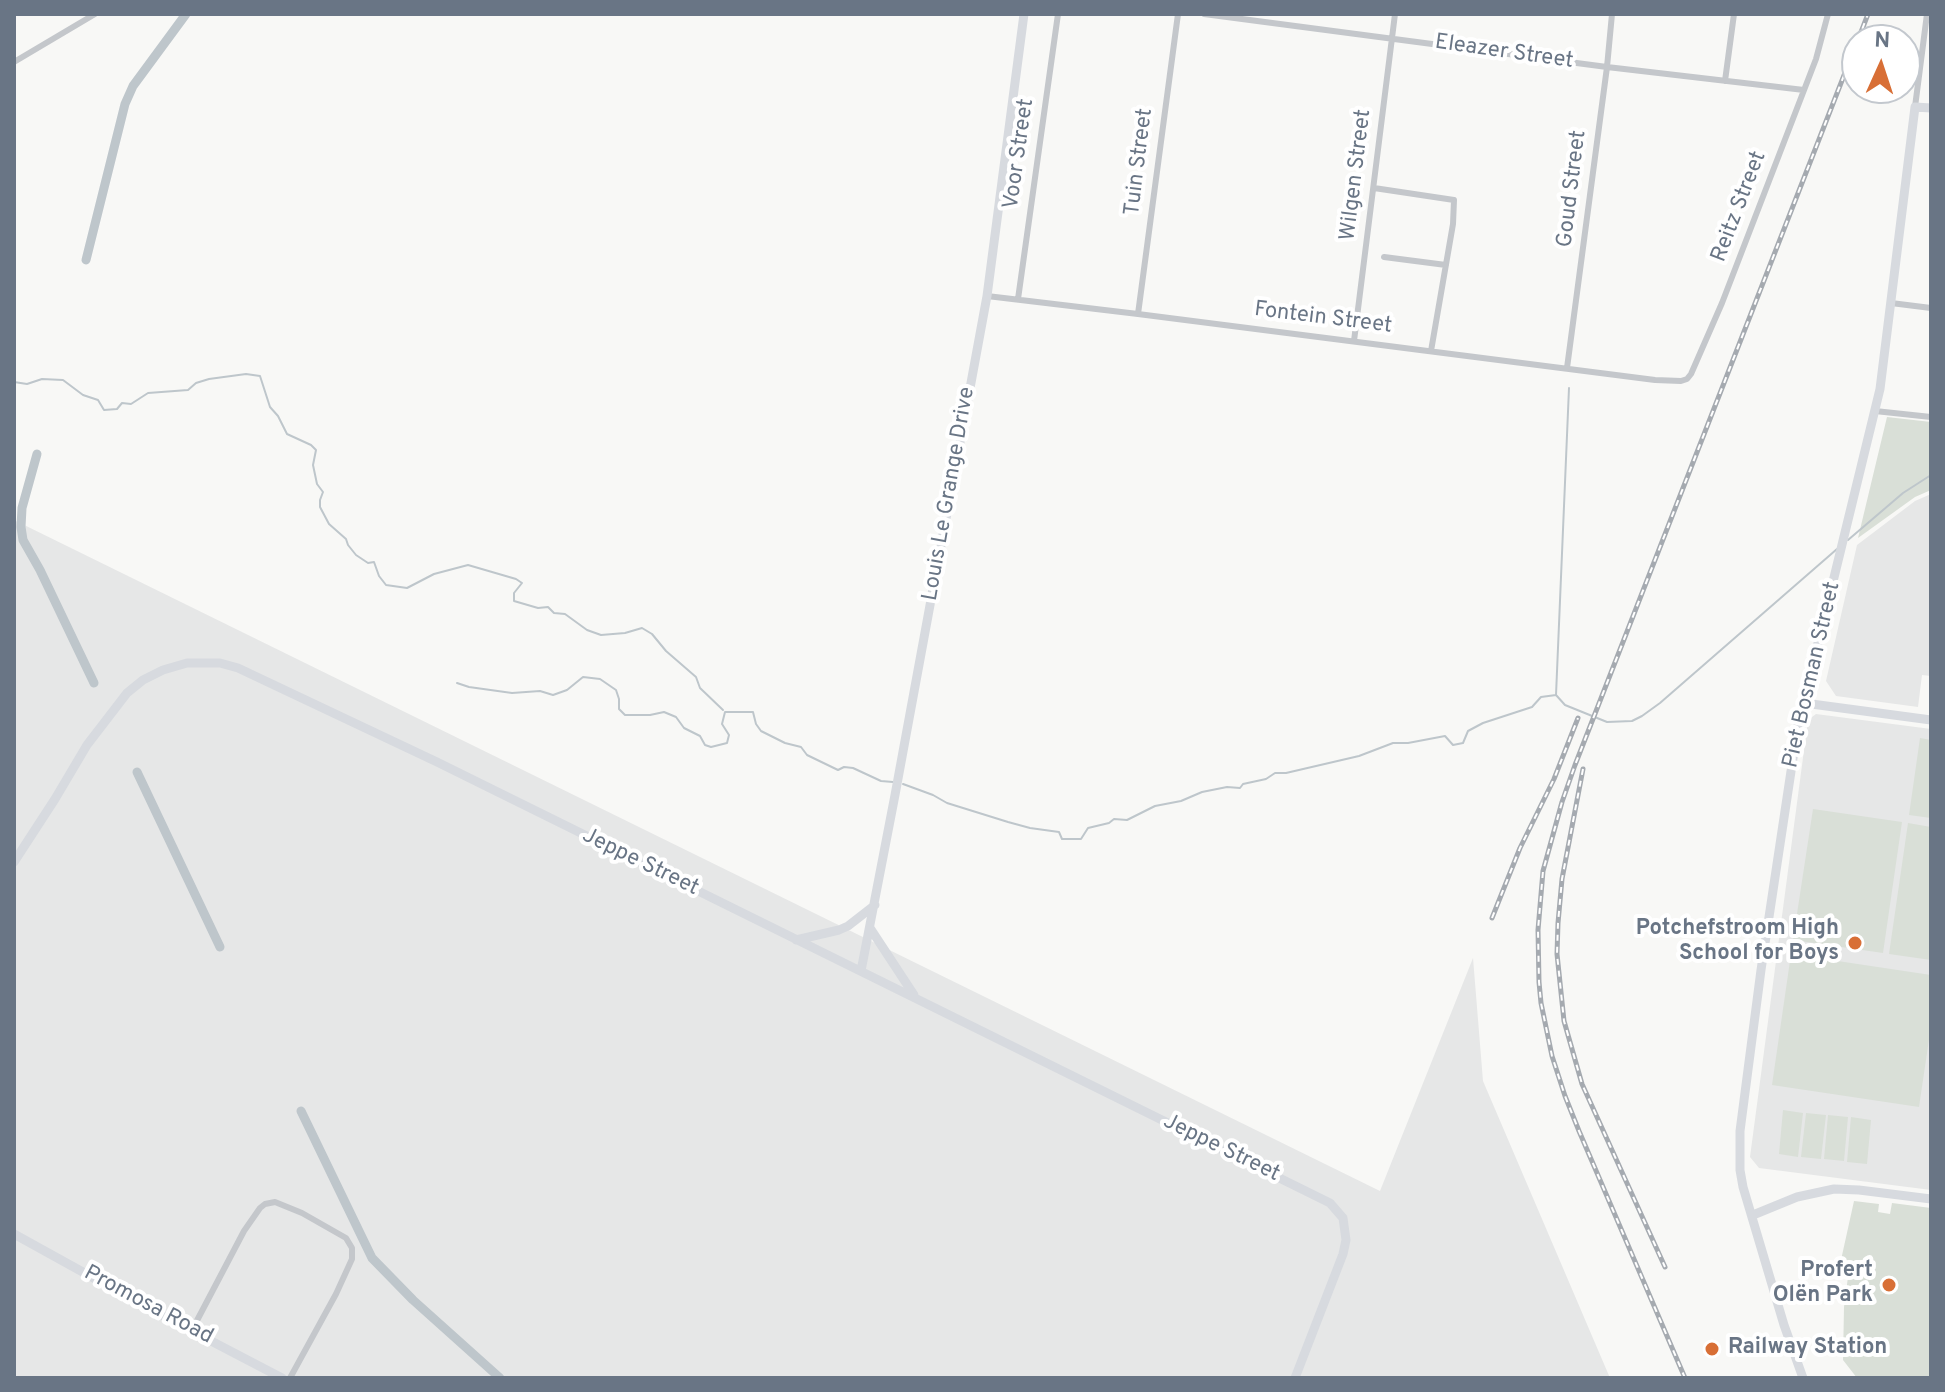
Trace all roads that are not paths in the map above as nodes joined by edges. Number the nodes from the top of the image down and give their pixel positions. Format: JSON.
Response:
{"nodes":[{"id":1,"x":95,"y":14,"type":"edge"},
{"id":2,"x":1024,"y":14,"type":"edge"},
{"id":3,"x":1058,"y":14,"type":"edge"},
{"id":4,"x":1178,"y":14,"type":"edge"},
{"id":5,"x":1204,"y":14,"type":"edge"},
{"id":6,"x":1395,"y":14,"type":"edge"},
{"id":7,"x":1612,"y":14,"type":"edge"},
{"id":8,"x":1734,"y":14,"type":"edge"},
{"id":9,"x":1828,"y":14,"type":"edge"},
{"id":10,"x":1927,"y":14,"type":"edge"},
{"id":11,"x":1392,"y":38,"type":"junction"},
{"id":12,"x":14,"y":62,"type":"edge"},
{"id":13,"x":1607,"y":67,"type":"junction"},
{"id":14,"x":1725,"y":81,"type":"junction"},
{"id":15,"x":1804,"y":90,"type":"junction"},
{"id":16,"x":1915,"y":107,"type":"junction"},
{"id":17,"x":1931,"y":108,"type":"edge"},
{"id":18,"x":1374,"y":188,"type":"junction"},
{"id":19,"x":1384,"y":257,"type":"dead end"},
{"id":20,"x":1446,"y":265,"type":"junction"},
{"id":21,"x":987,"y":296,"type":"junction"},
{"id":22,"x":1018,"y":299,"type":"junction"},
{"id":23,"x":1891,"y":303,"type":"junction"},
{"id":24,"x":1931,"y":308,"type":"edge"},
{"id":25,"x":1138,"y":314,"type":"junction"},
{"id":26,"x":1354,"y":341,"type":"junction"},
{"id":27,"x":1431,"y":351,"type":"junction"},
{"id":28,"x":1567,"y":368,"type":"junction"},
{"id":29,"x":1655,"y":380,"type":"joint"},
{"id":30,"x":1875,"y":411,"type":"junction"},
{"id":31,"x":1931,"y":417,"type":"edge"},
{"id":32,"x":1804,"y":703,"type":"junction"},
{"id":33,"x":1931,"y":720,"type":"edge"},
{"id":34,"x":14,"y":862,"type":"edge"},
{"id":35,"x":875,"y":905,"type":"junction"},
{"id":36,"x":870,"y":928,"type":"junction"},
{"id":37,"x":796,"y":940,"type":"junction"},
{"id":38,"x":861,"y":971,"type":"junction"},
{"id":39,"x":915,"y":997,"type":"junction"},
{"id":40,"x":1931,"y":1199,"type":"edge"},
{"id":41,"x":1753,"y":1215,"type":"junction"},
{"id":42,"x":14,"y":1234,"type":"edge"},
{"id":43,"x":192,"y":1330,"type":"junction"},
{"id":44,"x":282,"y":1378,"type":"edge"},
{"id":45,"x":290,"y":1378,"type":"edge"},
{"id":46,"x":1295,"y":1378,"type":"edge"},
{"id":47,"x":1803,"y":1378,"type":"edge"}],
"edges":[{"from":1,"to":12,"type":"street"},
{"from":2,"to":21,"type":"street","name":"Louis Le Grange Drive"},
{"from":3,"to":22,"type":"street","name":"Voor Street"},
{"from":4,"to":25,"type":"street","name":"Tuin Street"},
{"from":5,"to":11,"type":"street","name":"Eleazer Street"},
{"from":6,"to":11,"type":"street","name":"Wilgen Street"},
{"from":7,"to":13,"type":"street","name":"Goud Street"},
{"from":8,"to":14,"type":"street"},
{"from":9,"to":15,"type":"street","name":"Reitz Street"},
{"from":10,"to":16,"type":"street","name":"Piet Bosman Street"},
{"from":11,"to":13,"type":"street","name":"Eleazer Street"},
{"from":11,"to":18,"type":"street","name":"Wilgen Street"},
{"from":13,"to":14,"type":"street","name":"Eleazer Street"},
{"from":13,"to":28,"type":"street","name":"Goud Street"},
{"from":14,"to":15,"type":"street","name":"Eleazer Street"},
{"from":15,"to":29,"type":"street","name":"Reitz Street"},
{"from":16,"to":17,"type":"street"},
{"from":16,"to":23,"type":"street","name":"Piet Bosman Street"},
{"from":18,"to":20,"type":"street"},
{"from":18,"to":26,"type":"street","name":"Wilgen Street"},
{"from":19,"to":20,"type":"street"},
{"from":20,"to":27,"type":"street"},
{"from":21,"to":22,"type":"street","name":"Fontein Street"},
{"from":21,"to":35,"type":"street","name":"Louis Le Grange Drive"},
{"from":22,"to":25,"type":"street","name":"Fontein Street"},
{"from":23,"to":24,"type":"street"},
{"from":23,"to":30,"type":"street","name":"Piet Bosman Street"},
{"from":25,"to":26,"type":"street","name":"Fontein Street"},
{"from":26,"to":27,"type":"street","name":"Fontein Street"},
{"from":27,"to":28,"type":"street","name":"Fontein Street"},
{"from":28,"to":29,"type":"street","name":"Fontein Street"},
{"from":30,"to":31,"type":"street"},
{"from":30,"to":32,"type":"street","name":"Piet Bosman Street"},
{"from":32,"to":33,"type":"street"},
{"from":32,"to":41,"type":"street","name":"Piet Bosman Street"},
{"from":34,"to":37,"type":"street","name":"Jeppe Street"},
{"from":35,"to":36,"type":"street","name":"Louis Le Grange Drive"},
{"from":35,"to":37,"type":"street"},
{"from":36,"to":38,"type":"street","name":"Louis Le Grange Drive"},
{"from":36,"to":39,"type":"street"},
{"from":37,"to":38,"type":"street","name":"Jeppe Street"},
{"from":38,"to":39,"type":"street","name":"Jeppe Street"},
{"from":39,"to":46,"type":"street","name":"Jeppe Street"},
{"from":40,"to":41,"type":"street"},
{"from":41,"to":47,"type":"street","name":"Piet Bosman Street"},
{"from":42,"to":43,"type":"street","name":"Promosa Road"},
{"from":43,"to":44,"type":"street","name":"Promosa Road"},
{"from":43,"to":45,"type":"street"}]}
